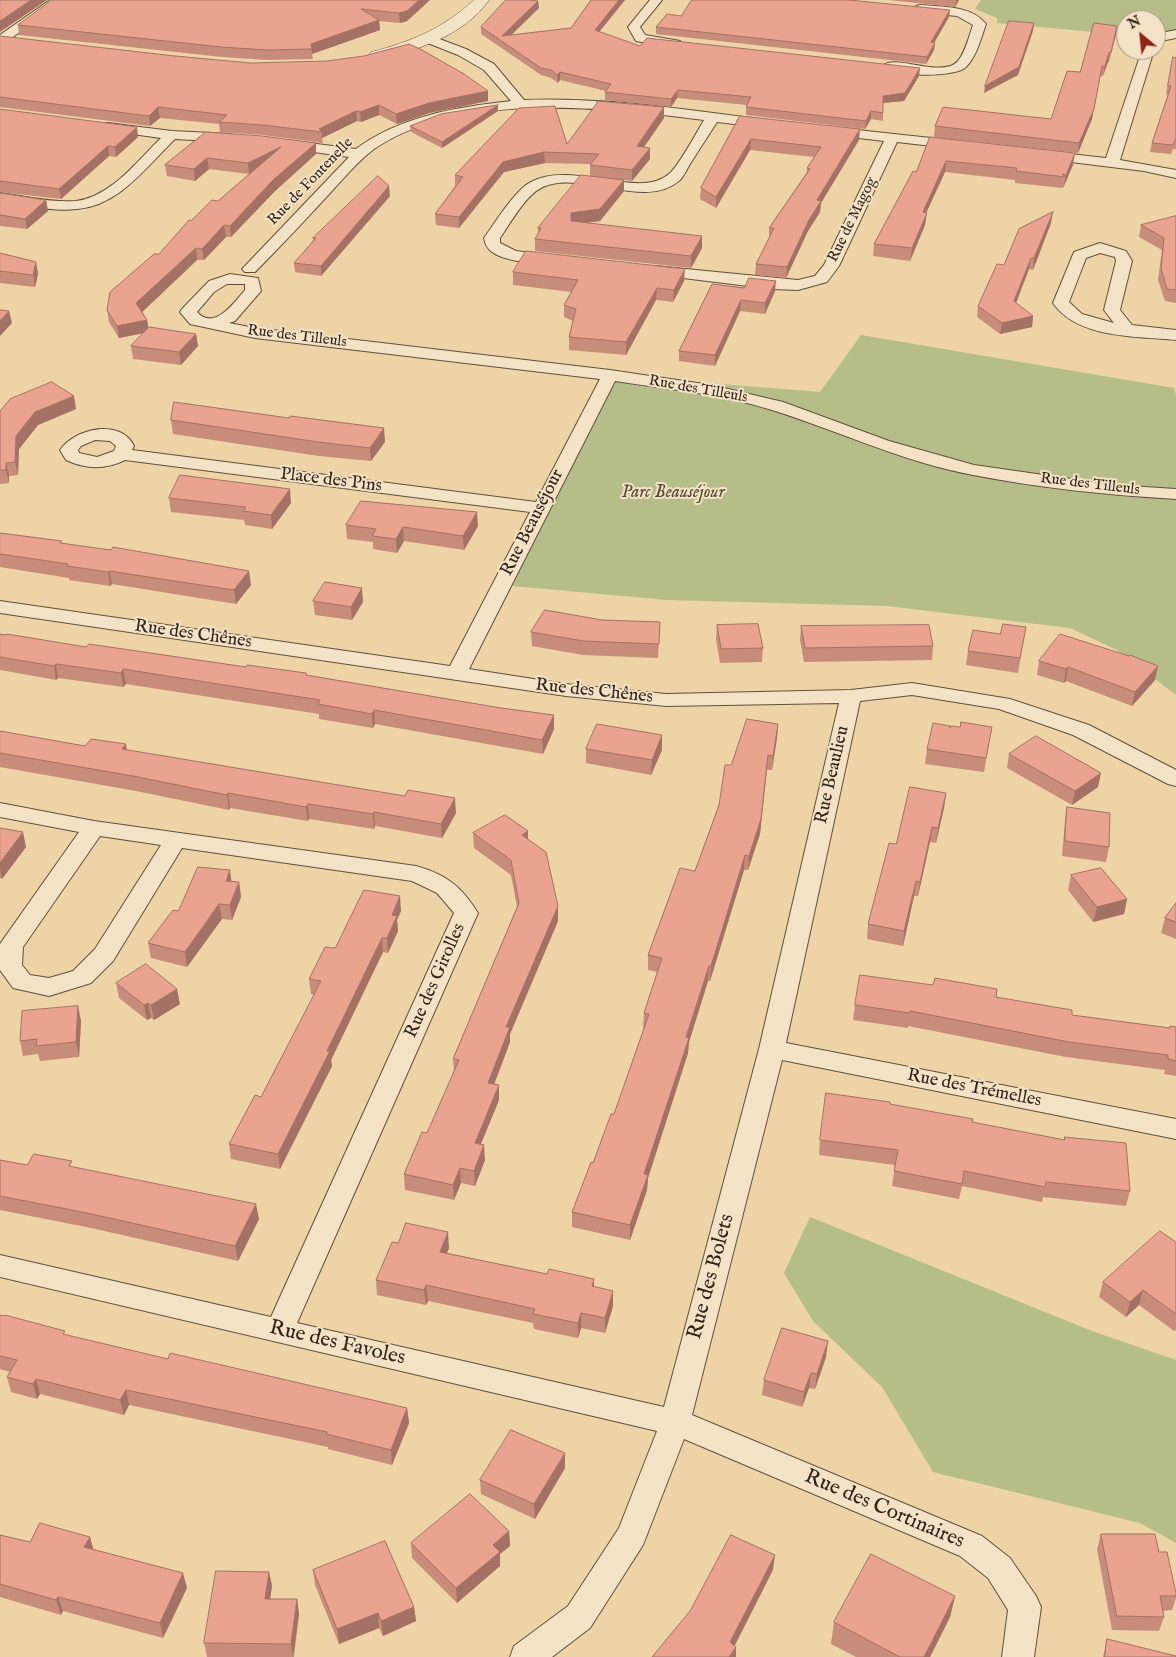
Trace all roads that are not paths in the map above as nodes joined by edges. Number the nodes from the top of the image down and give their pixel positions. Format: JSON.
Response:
{"nodes":[{"id":1,"x":58,"y":0,"type":"edge"},
{"id":2,"x":482,"y":0,"type":"edge"},
{"id":3,"x":656,"y":0,"type":"edge"},
{"id":4,"x":911,"y":8,"type":"edge"},
{"id":5,"x":1,"y":39,"type":"edge"},
{"id":6,"x":429,"y":39,"type":"junction"},
{"id":7,"x":20,"y":42,"type":"edge"},
{"id":8,"x":688,"y":45,"type":"edge"},
{"id":9,"x":363,"y":58,"type":"edge"},
{"id":10,"x":1145,"y":60,"type":"edge"},
{"id":11,"x":873,"y":65,"type":"edge"},
{"id":12,"x":519,"y":103,"type":"junction"},
{"id":13,"x":713,"y":117,"type":"junction"},
{"id":14,"x":97,"y":125,"type":"edge"},
{"id":15,"x":779,"y":125,"type":"edge"},
{"id":16,"x":817,"y":129,"type":"edge"},
{"id":17,"x":172,"y":134,"type":"junction"},
{"id":18,"x":892,"y":138,"type":"junction"},
{"id":19,"x":248,"y":140,"type":"edge"},
{"id":20,"x":272,"y":142,"type":"edge"},
{"id":21,"x":969,"y":146,"type":"edge"},
{"id":22,"x":1026,"y":153,"type":"edge"},
{"id":23,"x":358,"y":154,"type":"junction"},
{"id":24,"x":1112,"y":163,"type":"junction"},
{"id":25,"x":1176,"y":174,"type":"edge"},
{"id":26,"x":0,"y":197,"type":"edge"},
{"id":27,"x":570,"y":261,"type":"edge"},
{"id":28,"x":250,"y":269,"type":"dead end"},
{"id":29,"x":638,"y":269,"type":"edge"},
{"id":30,"x":212,"y":323,"type":"dead end"},
{"id":31,"x":1126,"y":329,"type":"junction"},
{"id":32,"x":1176,"y":335,"type":"edge"},
{"id":33,"x":610,"y":375,"type":"junction"},
{"id":34,"x":122,"y":454,"type":"dead end"},
{"id":35,"x":1176,"y":494,"type":"edge"},
{"id":36,"x":540,"y":508,"type":"junction"},
{"id":37,"x":0,"y":607,"type":"edge"},
{"id":38,"x":456,"y":673,"type":"junction"},
{"id":39,"x":851,"y":696,"type":"junction"},
{"id":40,"x":1176,"y":779,"type":"edge"},
{"id":41,"x":0,"y":810,"type":"edge"},
{"id":42,"x":94,"y":828,"type":"junction"},
{"id":43,"x":175,"y":841,"type":"junction"},
{"id":44,"x":815,"y":855,"type":"joint"},
{"id":45,"x":772,"y":1049,"type":"junction"},
{"id":46,"x":1176,"y":1128,"type":"edge"},
{"id":47,"x":0,"y":1266,"type":"edge"},
{"id":48,"x":279,"y":1330,"type":"junction"},
{"id":49,"x":675,"y":1422,"type":"junction"},
{"id":50,"x":526,"y":1657,"type":"edge"},
{"id":51,"x":1018,"y":1657,"type":"edge"}],
"edges":[{"from":1,"to":5,"type":"street"},
{"from":2,"to":6,"type":"street"},
{"from":3,"to":8,"type":"street"},
{"from":4,"to":11,"type":"street"},
{"from":5,"to":7,"type":"street"},
{"from":6,"to":9,"type":"street"},
{"from":6,"to":12,"type":"street"},
{"from":10,"to":24,"type":"street"},
{"from":12,"to":13,"type":"street","name":"Rue de Fontenelle"},
{"from":12,"to":23,"type":"street","name":"Rue de Fontenelle"},
{"from":13,"to":15,"type":"street","name":"Rue de Fontenelle"},
{"from":13,"to":27,"type":"street"},
{"from":14,"to":17,"type":"street"},
{"from":16,"to":18,"type":"street"},
{"from":17,"to":19,"type":"street"},
{"from":17,"to":26,"type":"street"},
{"from":18,"to":21,"type":"street"},
{"from":18,"to":29,"type":"street","name":"Rue de Magog"},
{"from":20,"to":23,"type":"street"},
{"from":22,"to":24,"type":"street"},
{"from":23,"to":28,"type":"street","name":"Rue de Fontenelle"},
{"from":24,"to":25,"type":"street"},
{"from":30,"to":33,"type":"street","name":"Rue des Tilleuls"},
{"from":31,"to":31,"type":"street"},
{"from":31,"to":32,"type":"street"},
{"from":33,"to":35,"type":"street","name":"Rue des Tilleuls"},
{"from":33,"to":36,"type":"street","name":"Rue Beauséjour"},
{"from":34,"to":36,"type":"street","name":"Place des Pins"},
{"from":36,"to":38,"type":"street","name":"Rue Beauséjour"},
{"from":37,"to":38,"type":"street","name":"Rue des Chênes"},
{"from":38,"to":39,"type":"street","name":"Rue des Chênes"},
{"from":39,"to":40,"type":"street","name":"Rue des Chênes"},
{"from":39,"to":44,"type":"street","name":"Rue Beaulieu"},
{"from":41,"to":42,"type":"street","name":"Rue des Girolles"},
{"from":42,"to":43,"type":"street","name":"Rue des Girolles"},
{"from":42,"to":43,"type":"street"},
{"from":43,"to":48,"type":"street","name":"Rue des Girolles"},
{"from":44,"to":45,"type":"street","name":"Rue des Bolets"},
{"from":45,"to":46,"type":"street","name":"Rue des Trémelles"},
{"from":45,"to":49,"type":"street","name":"Rue des Bolets"},
{"from":47,"to":48,"type":"street","name":"Rue des Favoles"},
{"from":48,"to":49,"type":"street","name":"Rue des Favoles"},
{"from":49,"to":50,"type":"street","name":"Rue des Bolets"},
{"from":49,"to":51,"type":"street","name":"Rue des Cortinaires"}]}
